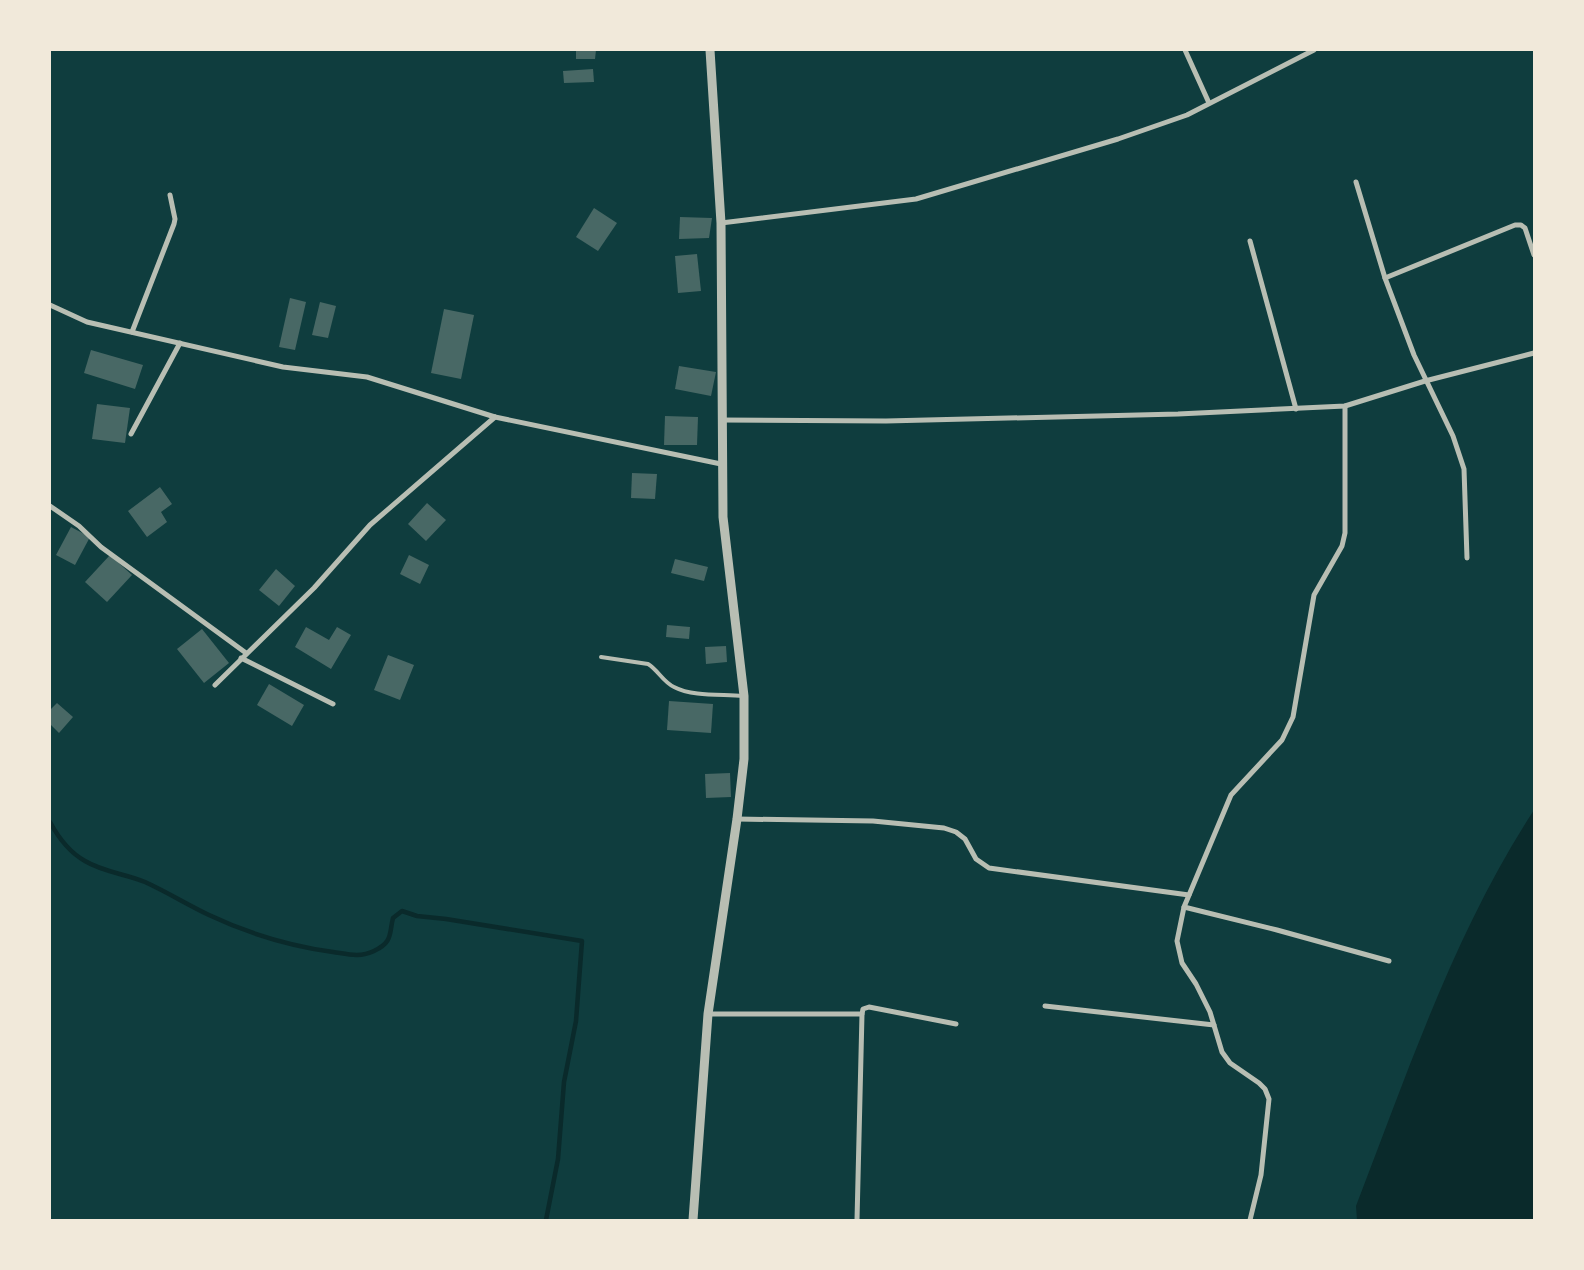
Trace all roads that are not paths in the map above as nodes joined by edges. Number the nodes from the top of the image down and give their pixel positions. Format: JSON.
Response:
{"nodes":[{"id":1,"x":710,"y":50,"type":"edge"},
{"id":2,"x":1185,"y":50,"type":"edge"},
{"id":3,"x":1314,"y":50,"type":"edge"},
{"id":4,"x":1210,"y":103,"type":"junction"},
{"id":5,"x":1356,"y":182,"type":"dead end"},
{"id":6,"x":170,"y":194,"type":"dead end"},
{"id":7,"x":721,"y":223,"type":"junction"},
{"id":8,"x":1250,"y":242,"type":"dead end"},
{"id":9,"x":1534,"y":255,"type":"edge"},
{"id":10,"x":1385,"y":278,"type":"junction"},
{"id":11,"x":50,"y":305,"type":"edge"},
{"id":12,"x":132,"y":332,"type":"junction"},
{"id":13,"x":180,"y":342,"type":"junction"},
{"id":14,"x":1534,"y":353,"type":"edge"},
{"id":15,"x":1425,"y":381,"type":"junction"},
{"id":16,"x":1345,"y":406,"type":"junction"},
{"id":17,"x":1296,"y":409,"type":"junction"},
{"id":18,"x":495,"y":417,"type":"junction"},
{"id":19,"x":721,"y":420,"type":"junction"},
{"id":20,"x":131,"y":434,"type":"dead end"},
{"id":21,"x":721,"y":464,"type":"junction"},
{"id":22,"x":50,"y":506,"type":"edge"},
{"id":23,"x":1467,"y":558,"type":"dead end"},
{"id":24,"x":246,"y":653,"type":"junction"},
{"id":25,"x":602,"y":657,"type":"dead end"},
{"id":26,"x":241,"y":658,"type":"junction"},
{"id":27,"x":215,"y":685,"type":"dead end"},
{"id":28,"x":744,"y":696,"type":"junction"},
{"id":29,"x":333,"y":704,"type":"dead end"},
{"id":30,"x":737,"y":819,"type":"junction"},
{"id":31,"x":1189,"y":895,"type":"junction"},
{"id":32,"x":1184,"y":907,"type":"junction"},
{"id":33,"x":1389,"y":961,"type":"dead end"},
{"id":34,"x":1045,"y":1006,"type":"dead end"},
{"id":35,"x":708,"y":1014,"type":"junction"},
{"id":36,"x":862,"y":1014,"type":"junction"},
{"id":37,"x":956,"y":1024,"type":"dead end"},
{"id":38,"x":1214,"y":1025,"type":"junction"},
{"id":39,"x":693,"y":1220,"type":"edge"},
{"id":40,"x":857,"y":1220,"type":"edge"},
{"id":41,"x":1250,"y":1220,"type":"edge"}],
"edges":[{"from":1,"to":7,"type":"street"},
{"from":2,"to":4,"type":"street"},
{"from":3,"to":4,"type":"street"},
{"from":4,"to":7,"type":"street"},
{"from":5,"to":10,"type":"street"},
{"from":6,"to":12,"type":"street"},
{"from":7,"to":19,"type":"street"},
{"from":8,"to":17,"type":"street"},
{"from":9,"to":10,"type":"street"},
{"from":10,"to":15,"type":"street"},
{"from":11,"to":12,"type":"street"},
{"from":12,"to":13,"type":"street"},
{"from":13,"to":18,"type":"street"},
{"from":13,"to":20,"type":"street"},
{"from":14,"to":15,"type":"street"},
{"from":15,"to":16,"type":"street"},
{"from":15,"to":23,"type":"street"},
{"from":16,"to":17,"type":"street"},
{"from":16,"to":31,"type":"street"},
{"from":17,"to":19,"type":"street"},
{"from":18,"to":21,"type":"street"},
{"from":18,"to":24,"type":"street"},
{"from":19,"to":21,"type":"street"},
{"from":21,"to":28,"type":"street"},
{"from":22,"to":24,"type":"street"},
{"from":24,"to":26,"type":"street"},
{"from":25,"to":28,"type":"lane"},
{"from":26,"to":27,"type":"street"},
{"from":26,"to":29,"type":"street"},
{"from":28,"to":30,"type":"street"},
{"from":30,"to":31,"type":"street"},
{"from":30,"to":35,"type":"street"},
{"from":31,"to":32,"type":"street"},
{"from":32,"to":33,"type":"street"},
{"from":32,"to":38,"type":"street"},
{"from":34,"to":38,"type":"street"},
{"from":35,"to":36,"type":"street"},
{"from":35,"to":39,"type":"street"},
{"from":36,"to":37,"type":"street"},
{"from":36,"to":40,"type":"street"},
{"from":38,"to":41,"type":"street"}]}
